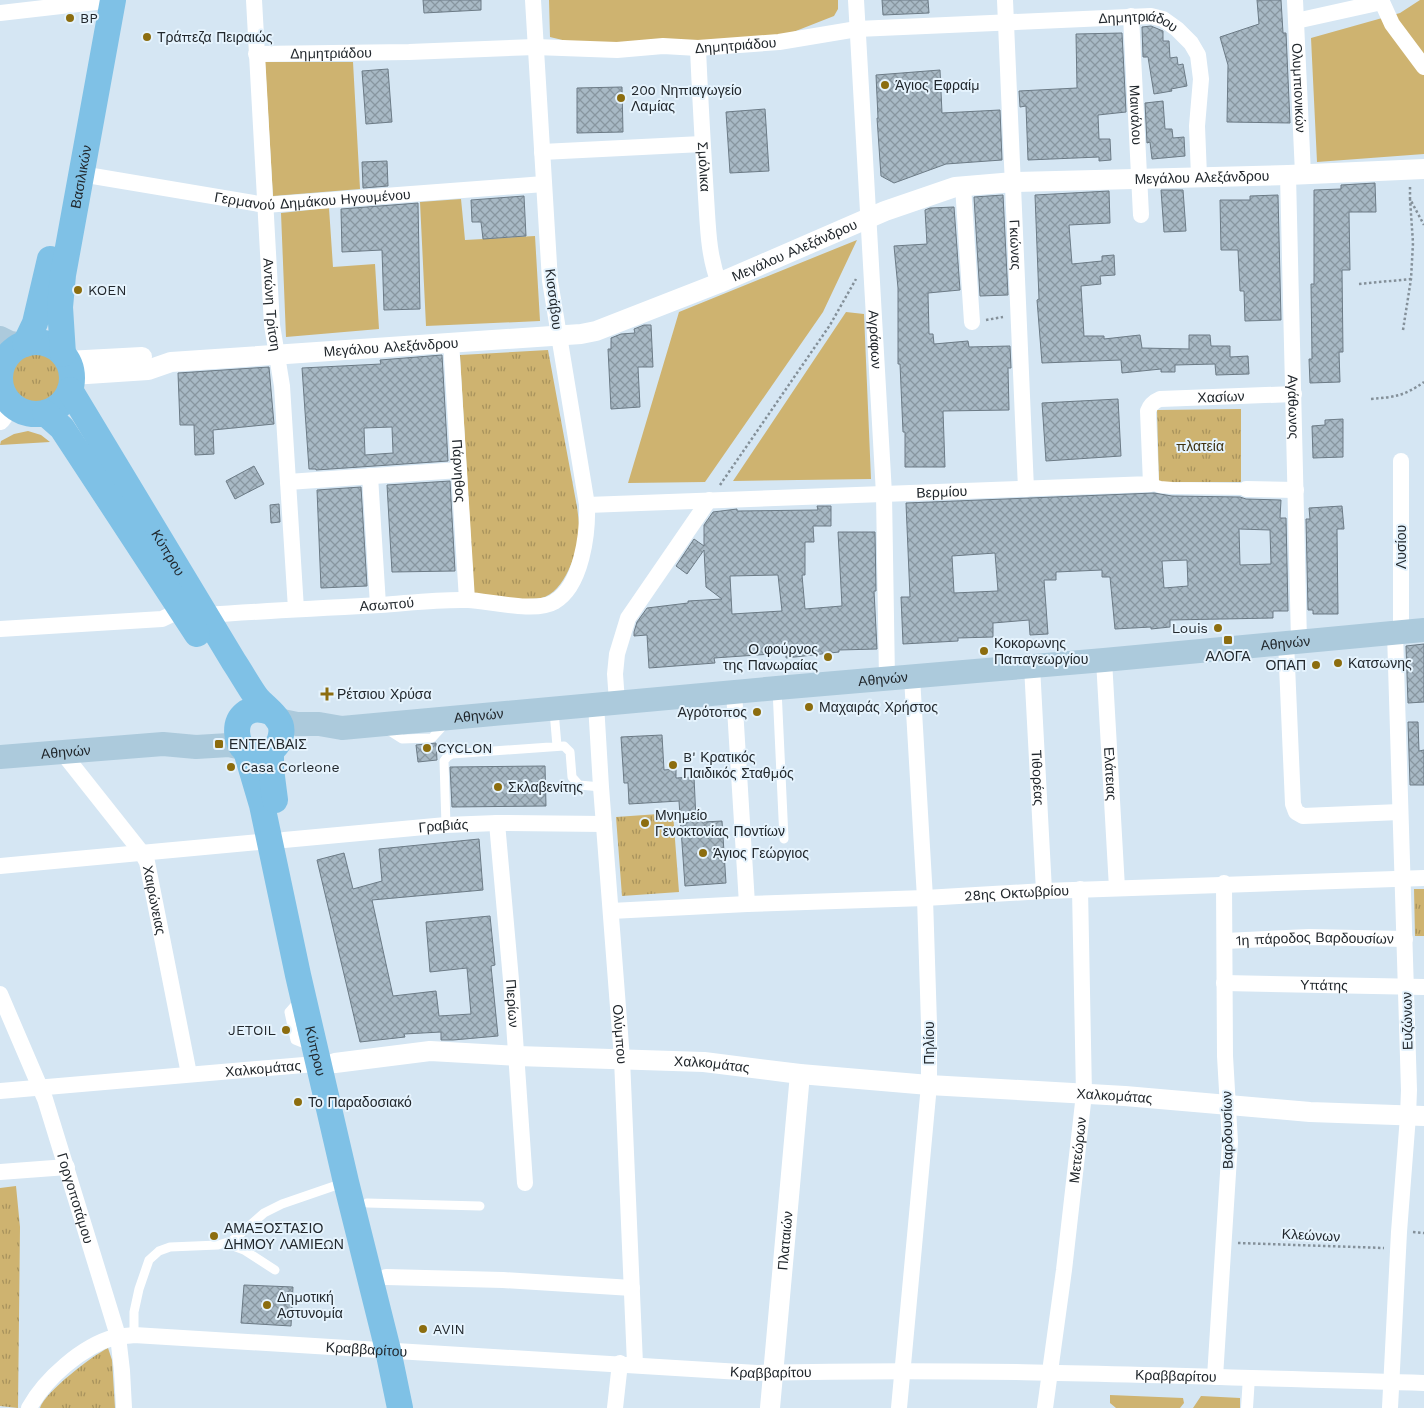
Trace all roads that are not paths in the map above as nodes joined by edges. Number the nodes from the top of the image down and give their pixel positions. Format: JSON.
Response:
{"nodes":[{"id":1,"x":254,"y":0,"type":"edge"},
{"id":2,"x":532,"y":0,"type":"edge"},
{"id":3,"x":856,"y":0,"type":"edge"},
{"id":4,"x":1006,"y":0,"type":"edge"},
{"id":5,"x":1295,"y":0,"type":"edge"},
{"id":6,"x":102,"y":1,"type":"edge"},
{"id":7,"x":1385,"y":1,"type":"edge"},
{"id":8,"x":1139,"y":10,"type":"edge"},
{"id":9,"x":0,"y":13,"type":"edge"},
{"id":10,"x":1296,"y":21,"type":"junction"},
{"id":11,"x":1006,"y":22,"type":"junction"},
{"id":12,"x":857,"y":29,"type":"junction"},
{"id":13,"x":535,"y":47,"type":"junction"},
{"id":14,"x":698,"y":48,"type":"junction"},
{"id":15,"x":256,"y":54,"type":"junction"},
{"id":16,"x":1424,"y":67,"type":"edge"},
{"id":17,"x":702,"y":144,"type":"junction"},
{"id":18,"x":542,"y":152,"type":"junction"},
{"id":19,"x":1417,"y":170,"type":"edge"},
{"id":20,"x":81,"y":174,"type":"junction"},
{"id":21,"x":1296,"y":175,"type":"junction"},
{"id":22,"x":1199,"y":176,"type":"junction"},
{"id":23,"x":1140,"y":178,"type":"junction"},
{"id":24,"x":1014,"y":182,"type":"junction"},
{"id":25,"x":544,"y":184,"type":"junction"},
{"id":26,"x":963,"y":186,"type":"junction"},
{"id":27,"x":265,"y":205,"type":"junction"},
{"id":28,"x":1142,"y":214,"type":"dead end"},
{"id":29,"x":868,"y":219,"type":"junction"},
{"id":30,"x":719,"y":283,"type":"junction"},
{"id":31,"x":972,"y":322,"type":"road end"},
{"id":32,"x":559,"y":337,"type":"junction"},
{"id":33,"x":16,"y":342,"type":"edge"},
{"id":34,"x":452,"y":342,"type":"junction"},
{"id":35,"x":277,"y":355,"type":"junction"},
{"id":36,"x":68,"y":370,"type":"junction"},
{"id":37,"x":0,"y":376,"type":"edge"},
{"id":38,"x":1294,"y":394,"type":"junction"},
{"id":39,"x":6,"y":412,"type":"edge"},
{"id":40,"x":45,"y":413,"type":"junction"},
{"id":41,"x":1401,"y":461,"type":"dead end"},
{"id":42,"x":459,"y":470,"type":"junction"},
{"id":43,"x":370,"y":476,"type":"junction"},
{"id":44,"x":288,"y":482,"type":"junction"},
{"id":45,"x":1151,"y":484,"type":"junction"},
{"id":46,"x":1026,"y":489,"type":"junction"},
{"id":47,"x":1246,"y":489,"type":"joint"},
{"id":48,"x":1296,"y":490,"type":"junction"},
{"id":49,"x":884,"y":494,"type":"junction"},
{"id":50,"x":709,"y":500,"type":"junction"},
{"id":51,"x":587,"y":505,"type":"junction"},
{"id":52,"x":565,"y":593,"type":"joint"},
{"id":53,"x":467,"y":600,"type":"junction"},
{"id":54,"x":378,"y":605,"type":"junction"},
{"id":55,"x":296,"y":609,"type":"junction"},
{"id":56,"x":193,"y":612,"type":"junction"},
{"id":57,"x":0,"y":629,"type":"edge"},
{"id":58,"x":1407,"y":632,"type":"edge"},
{"id":59,"x":1293,"y":642,"type":"junction"},
{"id":60,"x":1104,"y":660,"type":"junction"},
{"id":61,"x":1032,"y":666,"type":"junction"},
{"id":62,"x":912,"y":677,"type":"junction"},
{"id":63,"x":888,"y":679,"type":"junction"},
{"id":64,"x":777,"y":688,"type":"junction"},
{"id":65,"x":734,"y":692,"type":"junction"},
{"id":66,"x":607,"y":703,"type":"junction"},
{"id":67,"x":554,"y":708,"type":"junction"},
{"id":68,"x":443,"y":726,"type":"dead end"},
{"id":69,"x":391,"y":732,"type":"dead end"},
{"id":70,"x":258,"y":733,"type":"junction"},
{"id":71,"x":558,"y":746,"type":"junction"},
{"id":72,"x":62,"y":752,"type":"junction"},
{"id":73,"x":0,"y":757,"type":"edge"},
{"id":74,"x":593,"y":787,"type":"junction"},
{"id":75,"x":1400,"y":812,"type":"junction"},
{"id":76,"x":497,"y":823,"type":"junction"},
{"id":77,"x":604,"y":824,"type":"junction"},
{"id":78,"x":446,"y":825,"type":"junction"},
{"id":79,"x":784,"y":839,"type":"dead end"},
{"id":80,"x":277,"y":841,"type":"junction"},
{"id":81,"x":142,"y":853,"type":"junction"},
{"id":82,"x":0,"y":866,"type":"edge"},
{"id":83,"x":1424,"y":878,"type":"edge"},
{"id":84,"x":1402,"y":879,"type":"junction"},
{"id":85,"x":1224,"y":883,"type":"junction"},
{"id":86,"x":1117,"y":888,"type":"junction"},
{"id":87,"x":1080,"y":890,"type":"junction"},
{"id":88,"x":1044,"y":891,"type":"junction"},
{"id":89,"x":925,"y":898,"type":"junction"},
{"id":90,"x":747,"y":904,"type":"junction"},
{"id":91,"x":611,"y":911,"type":"junction"},
{"id":92,"x":1405,"y":939,"type":"junction"},
{"id":93,"x":1225,"y":941,"type":"junction"},
{"id":94,"x":1224,"y":983,"type":"junction"},
{"id":95,"x":1424,"y":986,"type":"edge"},
{"id":96,"x":1406,"y":987,"type":"junction"},
{"id":97,"x":0,"y":994,"type":"edge"},
{"id":98,"x":296,"y":1004,"type":"dead end"},
{"id":99,"x":517,"y":1056,"type":"junction"},
{"id":100,"x":320,"y":1057,"type":"junction"},
{"id":101,"x":622,"y":1059,"type":"junction"},
{"id":102,"x":189,"y":1074,"type":"junction"},
{"id":103,"x":800,"y":1074,"type":"junction"},
{"id":104,"x":929,"y":1086,"type":"junction"},
{"id":105,"x":41,"y":1087,"type":"junction"},
{"id":106,"x":0,"y":1091,"type":"edge"},
{"id":107,"x":1084,"y":1094,"type":"junction"},
{"id":108,"x":1228,"y":1105,"type":"junction"},
{"id":109,"x":1416,"y":1116,"type":"edge"},
{"id":110,"x":67,"y":1167,"type":"junction"},
{"id":111,"x":0,"y":1172,"type":"edge"},
{"id":112,"x":346,"y":1182,"type":"junction"},
{"id":113,"x":525,"y":1183,"type":"dead end"},
{"id":114,"x":368,"y":1203,"type":"junction"},
{"id":115,"x":480,"y":1206,"type":"dead end"},
{"id":116,"x":225,"y":1243,"type":"junction"},
{"id":117,"x":275,"y":1270,"type":"dead end"},
{"id":118,"x":386,"y":1277,"type":"junction"},
{"id":119,"x":632,"y":1288,"type":"junction"},
{"id":120,"x":126,"y":1336,"type":"junction"},
{"id":121,"x":396,"y":1351,"type":"junction"},
{"id":122,"x":627,"y":1364,"type":"junction"},
{"id":123,"x":903,"y":1370,"type":"junction"},
{"id":124,"x":773,"y":1372,"type":"junction"},
{"id":125,"x":1050,"y":1374,"type":"junction"},
{"id":126,"x":1215,"y":1377,"type":"junction"},
{"id":127,"x":1249,"y":1378,"type":"junction"},
{"id":128,"x":1392,"y":1383,"type":"junction"},
{"id":129,"x":1424,"y":1384,"type":"edge"},
{"id":130,"x":29,"y":1408,"type":"edge"},
{"id":131,"x":124,"y":1408,"type":"edge"},
{"id":132,"x":400,"y":1408,"type":"edge"},
{"id":133,"x":415,"y":1408,"type":"edge"},
{"id":134,"x":615,"y":1408,"type":"edge"},
{"id":135,"x":770,"y":1408,"type":"edge"},
{"id":136,"x":899,"y":1408,"type":"edge"},
{"id":137,"x":1045,"y":1408,"type":"edge"},
{"id":138,"x":1247,"y":1408,"type":"edge"},
{"id":139,"x":1390,"y":1408,"type":"edge"}],
"edges":[{"from":1,"to":15,"type":"street","name":"Αντώνη Τρίτση"},
{"from":2,"to":13,"type":"street","name":"Κισσάβου"},
{"from":3,"to":12,"type":"street","name":"Αγράφων"},
{"from":4,"to":11,"type":"street","name":"Γκιώνας"},
{"from":5,"to":10,"type":"street","name":"Ολυμπιονικών"},
{"from":6,"to":9,"type":"street"},
{"from":6,"to":20,"type":"main road","name":"Βασιλικών"},
{"from":6,"to":33,"type":"main road","name":"Βασιλικών"},
{"from":7,"to":10,"type":"street"},
{"from":7,"to":16,"type":"street"},
{"from":8,"to":11,"type":"street","name":"Δημητριάδου"},
{"from":8,"to":22,"type":"street","name":"Δημητριάδου"},
{"from":8,"to":23,"type":"street","name":"Μαινάλου"},
{"from":10,"to":21,"type":"street","name":"Ολυμπιονικών"},
{"from":11,"to":12,"type":"street","name":"Δημητριάδου"},
{"from":11,"to":24,"type":"street","name":"Γκιώνας"},
{"from":12,"to":14,"type":"street","name":"Δημητριάδου"},
{"from":12,"to":29,"type":"street","name":"Αγράφων"},
{"from":13,"to":14,"type":"street","name":"Δημητριάδου"},
{"from":13,"to":15,"type":"street","name":"Δημητριάδου"},
{"from":13,"to":18,"type":"street","name":"Κισσάβου"},
{"from":14,"to":17,"type":"street","name":"Σμόλικα"},
{"from":15,"to":27,"type":"street","name":"Αντώνη Τρίτση"},
{"from":17,"to":18,"type":"street"},
{"from":17,"to":30,"type":"street","name":"Σμόλικα"},
{"from":18,"to":25,"type":"street","name":"Κισσάβου"},
{"from":19,"to":21,"type":"street","name":"Μεγάλου Αλεξάνδρου"},
{"from":20,"to":27,"type":"street","name":"Γερμανού Δημάκου Ηγουμένου"},
{"from":20,"to":36,"type":"main road","name":"Βασιλικών"},
{"from":21,"to":22,"type":"street","name":"Μεγάλου Αλεξάνδρου"},
{"from":21,"to":38,"type":"street","name":"Αγάθωνος"},
{"from":22,"to":23,"type":"street","name":"Μεγάλου Αλεξάνδρου"},
{"from":23,"to":24,"type":"street","name":"Μεγάλου Αλεξάνδρου"},
{"from":23,"to":28,"type":"street","name":"Μαινάλου"},
{"from":24,"to":26,"type":"street","name":"Μεγάλου Αλεξάνδρου"},
{"from":24,"to":46,"type":"street","name":"Γκιώνας"},
{"from":25,"to":27,"type":"street","name":"Γερμανού Δημάκου Ηγουμένου"},
{"from":25,"to":32,"type":"street","name":"Κισσάβου"},
{"from":26,"to":29,"type":"street","name":"Μεγάλου Αλεξάνδρου"},
{"from":26,"to":31,"type":"street"},
{"from":27,"to":35,"type":"street","name":"Αντώνη Τρίτση"},
{"from":29,"to":30,"type":"street","name":"Μεγάλου Αλεξάνδρου"},
{"from":29,"to":49,"type":"street","name":"Αγράφων"},
{"from":30,"to":32,"type":"street","name":"Μεγάλου Αλεξάνδρου"},
{"from":32,"to":34,"type":"street","name":"Μεγάλου Αλεξάνδρου"},
{"from":32,"to":51,"type":"street","name":"Κισσάβου"},
{"from":33,"to":36,"type":"main road"},
{"from":33,"to":37,"type":"main road"},
{"from":34,"to":35,"type":"street","name":"Μεγάλου Αλεξάνδρου"},
{"from":34,"to":42,"type":"street","name":"Πάρνηθος"},
{"from":35,"to":36,"type":"street","name":"Μεγάλου Αλεξάνδρου"},
{"from":35,"to":44,"type":"street","name":"Αντώνη Τρίτση"},
{"from":36,"to":40,"type":"main road"},
{"from":36,"to":56,"type":"main road","name":"Κύπρου"},
{"from":37,"to":39,"type":"main road"},
{"from":38,"to":45,"type":"street","name":"Χασίων"},
{"from":38,"to":48,"type":"street","name":"Αγάθωνος"},
{"from":39,"to":40,"type":"main road"},
{"from":40,"to":56,"type":"main road","name":"Κύπρου"},
{"from":41,"to":58,"type":"street","name":"Λυσίου"},
{"from":42,"to":43,"type":"street"},
{"from":42,"to":53,"type":"street","name":"Πάρνηθος"},
{"from":43,"to":44,"type":"street"},
{"from":43,"to":54,"type":"street"},
{"from":44,"to":55,"type":"street","name":"Αντώνη Τρίτση"},
{"from":45,"to":46,"type":"street","name":"Βερμίου"},
{"from":45,"to":47,"type":"street","name":"Βερμίου"},
{"from":46,"to":49,"type":"street","name":"Βερμίου"},
{"from":47,"to":48,"type":"street","name":"Βερμίου"},
{"from":48,"to":59,"type":"street","name":"Αγάθωνος"},
{"from":49,"to":50,"type":"street","name":"Βερμίου"},
{"from":49,"to":63,"type":"street","name":"Αγράφων"},
{"from":50,"to":51,"type":"street","name":"Βερμίου"},
{"from":50,"to":66,"type":"street"},
{"from":51,"to":52,"type":"street","name":"Κισσάβου"},
{"from":52,"to":53,"type":"street","name":"Ασωπού"},
{"from":53,"to":54,"type":"street","name":"Ασωπού"},
{"from":54,"to":55,"type":"street","name":"Ασωπού"},
{"from":55,"to":56,"type":"street","name":"Ασωπού"},
{"from":56,"to":57,"type":"street","name":"Ασωπού"},
{"from":56,"to":70,"type":"main road","name":"Κύπρου"},
{"from":58,"to":59,"type":"main road","name":"Αθηνών"},
{"from":58,"to":75,"type":"street","name":"Ευζώνων"},
{"from":59,"to":60,"type":"main road","name":"Αθηνών"},
{"from":59,"to":75,"type":"street","name":"Αγάθωνος"},
{"from":60,"to":61,"type":"main road","name":"Αθηνών"},
{"from":60,"to":86,"type":"street","name":"Ελάτειας"},
{"from":61,"to":62,"type":"main road","name":"Αθηνών"},
{"from":61,"to":88,"type":"street","name":"Τιθορέας"},
{"from":62,"to":63,"type":"main road","name":"Αθηνών"},
{"from":62,"to":89,"type":"street","name":"Πηλίου"},
{"from":63,"to":64,"type":"main road","name":"Αθηνών"},
{"from":64,"to":65,"type":"main road","name":"Αθηνών"},
{"from":64,"to":79,"type":"lane"},
{"from":65,"to":66,"type":"main road","name":"Αθηνών"},
{"from":65,"to":90,"type":"street"},
{"from":66,"to":67,"type":"main road","name":"Αθηνών"},
{"from":66,"to":74,"type":"street","name":"Ολύμπου"},
{"from":67,"to":70,"type":"main road","name":"Αθηνών"},
{"from":67,"to":71,"type":"lane"},
{"from":68,"to":69,"type":"lane"},
{"from":70,"to":72,"type":"main road","name":"Αθηνών"},
{"from":70,"to":80,"type":"main road","name":"Κύπρου"},
{"from":71,"to":74,"type":"lane"},
{"from":71,"to":78,"type":"lane"},
{"from":72,"to":73,"type":"main road","name":"Αθηνών"},
{"from":72,"to":81,"type":"street","name":"Χαιρώνειας"},
{"from":74,"to":77,"type":"street","name":"Ολύμπου"},
{"from":75,"to":84,"type":"street","name":"Ευζώνων"},
{"from":76,"to":77,"type":"street","name":"Γραβιάς"},
{"from":76,"to":78,"type":"street","name":"Γραβιάς"},
{"from":76,"to":99,"type":"street","name":"Πιερίων"},
{"from":77,"to":91,"type":"street","name":"Ολύμπου"},
{"from":78,"to":80,"type":"street","name":"Γραβιάς"},
{"from":80,"to":81,"type":"street","name":"Γραβιάς"},
{"from":80,"to":100,"type":"main road","name":"Κύπρου"},
{"from":81,"to":82,"type":"street","name":"Γραβιάς"},
{"from":81,"to":102,"type":"street","name":"Χαιρώνειας"},
{"from":83,"to":84,"type":"street","name":"28ης Οκτωβρίου"},
{"from":84,"to":85,"type":"street","name":"28ης Οκτωβρίου"},
{"from":84,"to":92,"type":"street","name":"Ευζώνων"},
{"from":85,"to":86,"type":"street","name":"28ης Οκτωβρίου"},
{"from":85,"to":93,"type":"street","name":"Βαρδουσίων"},
{"from":86,"to":87,"type":"street","name":"28ης Οκτωβρίου"},
{"from":87,"to":88,"type":"street","name":"28ης Οκτωβρίου"},
{"from":87,"to":107,"type":"street","name":"Μετεώρων"},
{"from":88,"to":89,"type":"street","name":"28ης Οκτωβρίου"},
{"from":89,"to":90,"type":"street","name":"28ης Οκτωβρίου"},
{"from":89,"to":104,"type":"street","name":"Πηλίου"},
{"from":90,"to":91,"type":"street","name":"28ης Οκτωβρίου"},
{"from":91,"to":101,"type":"street","name":"Ολύμπου"},
{"from":92,"to":93,"type":"street","name":"1η πάροδος Βαρδουσίων"},
{"from":92,"to":96,"type":"street","name":"Ευζώνων"},
{"from":93,"to":94,"type":"street","name":"Βαρδουσίων"},
{"from":94,"to":96,"type":"street","name":"Υπάτης"},
{"from":94,"to":108,"type":"street","name":"Βαρδουσίων"},
{"from":95,"to":96,"type":"street","name":"Υπάτης"},
{"from":96,"to":109,"type":"street","name":"Ευζώνων"},
{"from":97,"to":105,"type":"street","name":"Γοργοποτάμου"},
{"from":98,"to":100,"type":"lane"},
{"from":99,"to":100,"type":"street","name":"Χαλκομάτας"},
{"from":99,"to":101,"type":"street","name":"Χαλκομάτας"},
{"from":99,"to":113,"type":"street","name":"Πιερίων"},
{"from":100,"to":102,"type":"street","name":"Χαλκομάτας"},
{"from":100,"to":112,"type":"main road","name":"Κύπρου"},
{"from":100,"to":114,"type":"main road","name":"Κύπρου"},
{"from":101,"to":103,"type":"street","name":"Χαλκομάτας"},
{"from":101,"to":119,"type":"street","name":"Ολύμπου"},
{"from":102,"to":105,"type":"street","name":"Χαλκομάτας"},
{"from":103,"to":104,"type":"street","name":"Χαλκομάτας"},
{"from":103,"to":124,"type":"street","name":"Πλαταιών"},
{"from":104,"to":107,"type":"street","name":"Χαλκομάτας"},
{"from":104,"to":123,"type":"street","name":"Πηλίου"},
{"from":105,"to":106,"type":"street","name":"Χαλκομάτας"},
{"from":105,"to":110,"type":"street","name":"Γοργοποτάμου"},
{"from":107,"to":108,"type":"street","name":"Χαλκομάτας"},
{"from":107,"to":125,"type":"street","name":"Μετεώρων"},
{"from":108,"to":109,"type":"street","name":"Χαλκομάτας"},
{"from":108,"to":126,"type":"street","name":"Βαρδουσίων"},
{"from":109,"to":128,"type":"street","name":"Ευζώνων"},
{"from":110,"to":111,"type":"street"},
{"from":110,"to":120,"type":"street","name":"Γοργοποτάμου"},
{"from":112,"to":116,"type":"lane"},
{"from":112,"to":121,"type":"main road","name":"Κύπρου"},
{"from":114,"to":115,"type":"lane"},
{"from":114,"to":118,"type":"main road","name":"Κύπρου"},
{"from":116,"to":117,"type":"lane"},
{"from":116,"to":120,"type":"lane"},
{"from":118,"to":119,"type":"street"},
{"from":118,"to":121,"type":"main road","name":"Κύπρου"},
{"from":119,"to":122,"type":"street","name":"Ολύμπου"},
{"from":120,"to":121,"type":"street","name":"Κραββαρίτου"},
{"from":120,"to":130,"type":"street"},
{"from":120,"to":131,"type":"street","name":"Γοργοποτάμου"},
{"from":121,"to":122,"type":"street","name":"Κραββαρίτου"},
{"from":121,"to":132,"type":"main road","name":"Κύπρου"},
{"from":121,"to":133,"type":"main road","name":"Κύπρου"},
{"from":122,"to":124,"type":"street","name":"Κραββαρίτου"},
{"from":122,"to":134,"type":"street","name":"Ολύμπου"},
{"from":123,"to":124,"type":"street","name":"Κραββαρίτου"},
{"from":123,"to":125,"type":"street","name":"Κραββαρίτου"},
{"from":123,"to":136,"type":"street","name":"Πηλίου"},
{"from":124,"to":135,"type":"street","name":"Πλαταιών"},
{"from":125,"to":126,"type":"street","name":"Κραββαρίτου"},
{"from":125,"to":137,"type":"street","name":"Μετεώρων"},
{"from":126,"to":127,"type":"street","name":"Κραββαρίτου"},
{"from":127,"to":128,"type":"street","name":"Κραββαρίτου"},
{"from":127,"to":138,"type":"street"},
{"from":128,"to":129,"type":"street","name":"Κραββαρίτου"},
{"from":128,"to":139,"type":"street","name":"Ευζώνων"}]}
